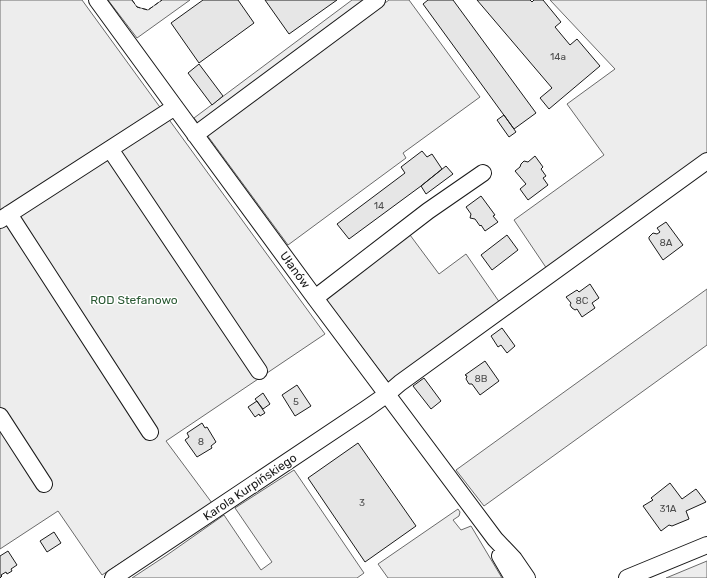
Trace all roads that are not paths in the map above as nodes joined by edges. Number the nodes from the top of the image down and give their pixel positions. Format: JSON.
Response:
{"nodes":[{"id":1,"x":97,"y":0,"type":"edge"},
{"id":2,"x":377,"y":0,"type":"edge"},
{"id":3,"x":175,"y":108,"type":"junction"},
{"id":4,"x":196,"y":135,"type":"junction"},
{"id":5,"x":110,"y":149,"type":"junction"},
{"id":6,"x":707,"y":161,"type":"edge"},
{"id":7,"x":483,"y":173,"type":"dead end"},
{"id":8,"x":5,"y":217,"type":"edge"},
{"id":9,"x":315,"y":298,"type":"junction"},
{"id":10,"x":259,"y":371,"type":"dead end"},
{"id":11,"x":386,"y":394,"type":"junction"},
{"id":12,"x":0,"y":416,"type":"edge"},
{"id":13,"x":150,"y":432,"type":"dead end"},
{"id":14,"x":44,"y":484,"type":"dead end"},
{"id":15,"x":495,"y":539,"type":"junction"},
{"id":16,"x":707,"y":545,"type":"edge"},
{"id":17,"x":113,"y":578,"type":"edge"},
{"id":18,"x":513,"y":578,"type":"edge"},
{"id":19,"x":528,"y":578,"type":"edge"},
{"id":20,"x":627,"y":578,"type":"edge"}],
"edges":[{"from":1,"to":3,"type":"street","name":"Ułanów"},
{"from":2,"to":4,"type":"street"},
{"from":3,"to":4,"type":"street","name":"Ułanów"},
{"from":3,"to":5,"type":"street"},
{"from":4,"to":9,"type":"street","name":"Ułanów"},
{"from":5,"to":8,"type":"street"},
{"from":5,"to":10,"type":"street"},
{"from":6,"to":11,"type":"street","name":"Karola Kurpińskiego"},
{"from":7,"to":9,"type":"street"},
{"from":8,"to":13,"type":"street"},
{"from":9,"to":11,"type":"street","name":"Ułanów"},
{"from":11,"to":15,"type":"street","name":"Ułanów"},
{"from":11,"to":17,"type":"street","name":"Karola Kurpińskiego"},
{"from":12,"to":14,"type":"street"},
{"from":15,"to":18,"type":"street","name":"Ułanów"},
{"from":15,"to":19,"type":"street","name":"Ułanów"},
{"from":16,"to":20,"type":"street"}]}
